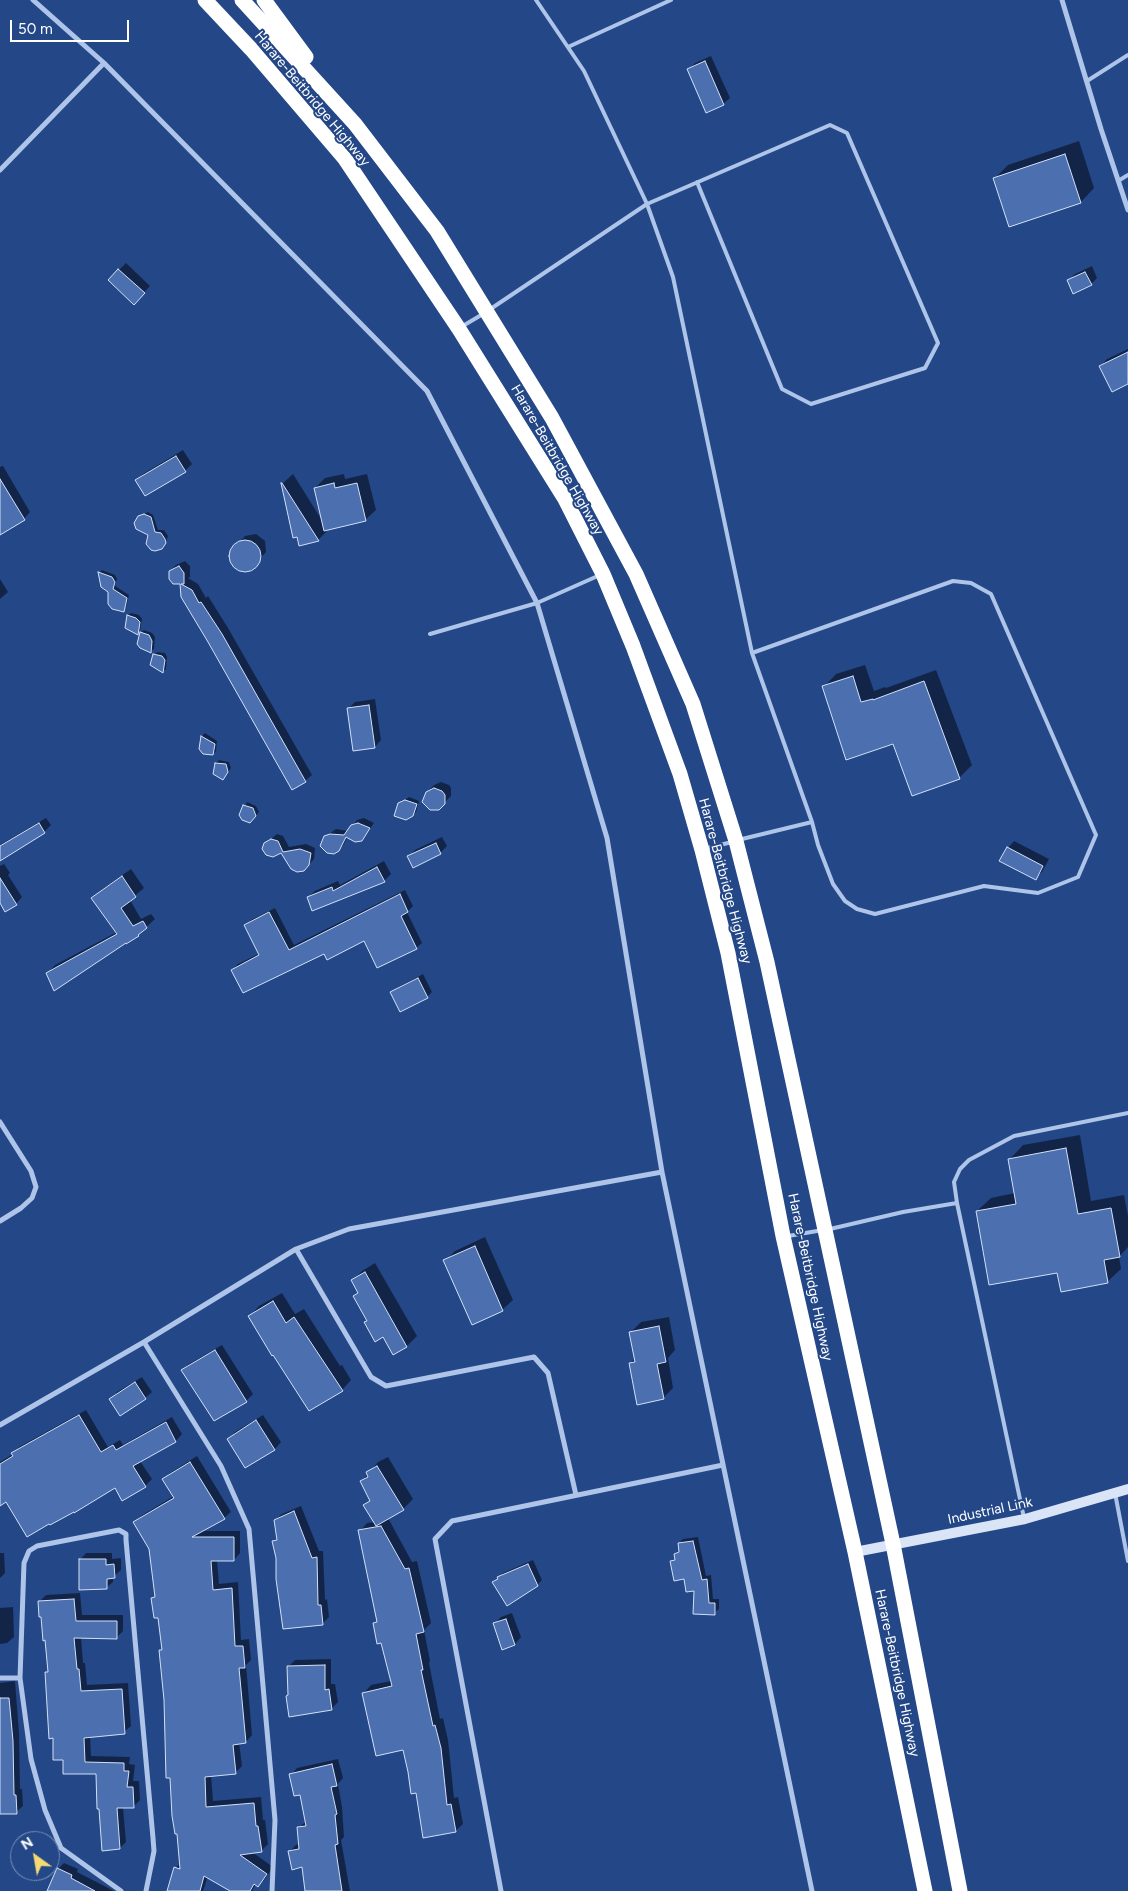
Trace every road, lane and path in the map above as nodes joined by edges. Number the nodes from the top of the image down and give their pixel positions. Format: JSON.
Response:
{"nodes":[{"id":1,"x":33,"y":0,"type":"edge"},
{"id":2,"x":205,"y":0,"type":"edge"},
{"id":3,"x":242,"y":0,"type":"edge"},
{"id":4,"x":264,"y":0,"type":"edge"},
{"id":5,"x":536,"y":0,"type":"edge"},
{"id":6,"x":671,"y":0,"type":"edge"},
{"id":7,"x":1062,"y":0,"type":"edge"},
{"id":8,"x":568,"y":47,"type":"junction"},
{"id":9,"x":1128,"y":55,"type":"edge"},
{"id":10,"x":104,"y":62,"type":"junction"},
{"id":11,"x":1087,"y":81,"type":"junction"},
{"id":12,"x":355,"y":124,"type":"junction"},
{"id":13,"x":0,"y":170,"type":"edge"},
{"id":14,"x":1128,"y":175,"type":"edge"},
{"id":15,"x":1118,"y":181,"type":"junction"},
{"id":16,"x":698,"y":182,"type":"junction"},
{"id":17,"x":647,"y":204,"type":"junction"},
{"id":18,"x":1128,"y":210,"type":"edge"},
{"id":19,"x":486,"y":312,"type":"junction"},
{"id":20,"x":459,"y":328,"type":"junction"},
{"id":21,"x":603,"y":574,"type":"junction"},
{"id":22,"x":537,"y":603,"type":"junction"},
{"id":23,"x":430,"y":634,"type":"dead end"},
{"id":24,"x":752,"y":654,"type":"junction"},
{"id":25,"x":812,"y":822,"type":"junction"},
{"id":26,"x":736,"y":840,"type":"junction"},
{"id":27,"x":702,"y":850,"type":"junction"},
{"id":28,"x":1128,"y":1112,"type":"edge"},
{"id":29,"x":0,"y":1122,"type":"edge"},
{"id":30,"x":662,"y":1172,"type":"junction"},
{"id":31,"x":957,"y":1203,"type":"junction"},
{"id":32,"x":0,"y":1221,"type":"edge"},
{"id":33,"x":826,"y":1230,"type":"junction"},
{"id":34,"x":783,"y":1236,"type":"junction"},
{"id":35,"x":296,"y":1249,"type":"junction"},
{"id":36,"x":144,"y":1342,"type":"junction"},
{"id":37,"x":0,"y":1425,"type":"edge"},
{"id":38,"x":723,"y":1465,"type":"junction"},
{"id":39,"x":1128,"y":1489,"type":"edge"},
{"id":40,"x":1115,"y":1493,"type":"junction"},
{"id":41,"x":576,"y":1495,"type":"junction"},
{"id":42,"x":1024,"y":1519,"type":"junction"},
{"id":43,"x":893,"y":1544,"type":"junction"},
{"id":44,"x":855,"y":1552,"type":"junction"},
{"id":45,"x":1128,"y":1561,"type":"edge"},
{"id":46,"x":0,"y":1678,"type":"edge"},
{"id":47,"x":20,"y":1678,"type":"junction"},
{"id":48,"x":121,"y":1891,"type":"edge"},
{"id":49,"x":146,"y":1891,"type":"edge"},
{"id":50,"x":272,"y":1891,"type":"edge"},
{"id":51,"x":501,"y":1891,"type":"edge"},
{"id":52,"x":812,"y":1891,"type":"edge"},
{"id":53,"x":925,"y":1891,"type":"edge"},
{"id":54,"x":960,"y":1891,"type":"edge"}],
"edges":[{"from":1,"to":10,"type":"street"},
{"from":2,"to":20,"type":"highway","name":"Harare-Beitbridge Highway"},
{"from":3,"to":12,"type":"highway","name":"Harare-Beitbridge Highway"},
{"from":4,"to":12,"type":"highway"},
{"from":5,"to":8,"type":"lane"},
{"from":6,"to":8,"type":"lane"},
{"from":7,"to":11,"type":"street"},
{"from":8,"to":17,"type":"lane"},
{"from":9,"to":11,"type":"lane"},
{"from":10,"to":13,"type":"street"},
{"from":10,"to":22,"type":"street"},
{"from":11,"to":15,"type":"street"},
{"from":12,"to":19,"type":"highway","name":"Harare-Beitbridge Highway"},
{"from":14,"to":15,"type":"lane"},
{"from":15,"to":18,"type":"street"},
{"from":16,"to":16,"type":"lane"},
{"from":16,"to":17,"type":"lane"},
{"from":17,"to":19,"type":"lane"},
{"from":17,"to":24,"type":"lane"},
{"from":19,"to":20,"type":"lane"},
{"from":19,"to":26,"type":"highway","name":"Harare-Beitbridge Highway"},
{"from":20,"to":21,"type":"highway","name":"Harare-Beitbridge Highway"},
{"from":21,"to":22,"type":"lane"},
{"from":21,"to":27,"type":"highway","name":"Harare-Beitbridge Highway"},
{"from":22,"to":23,"type":"lane"},
{"from":22,"to":30,"type":"street"},
{"from":24,"to":25,"type":"lane"},
{"from":24,"to":25,"type":"lane"},
{"from":25,"to":26,"type":"lane"},
{"from":26,"to":27,"type":"lane"},
{"from":26,"to":33,"type":"highway","name":"Harare-Beitbridge Highway"},
{"from":27,"to":34,"type":"highway","name":"Harare-Beitbridge Highway"},
{"from":28,"to":31,"type":"lane"},
{"from":29,"to":32,"type":"street"},
{"from":30,"to":35,"type":"street"},
{"from":30,"to":38,"type":"street"},
{"from":31,"to":33,"type":"lane"},
{"from":31,"to":42,"type":"lane"},
{"from":33,"to":34,"type":"lane"},
{"from":33,"to":43,"type":"highway","name":"Harare-Beitbridge Highway"},
{"from":34,"to":44,"type":"highway","name":"Harare-Beitbridge Highway"},
{"from":35,"to":36,"type":"street"},
{"from":35,"to":41,"type":"street"},
{"from":36,"to":37,"type":"street"},
{"from":36,"to":50,"type":"street"},
{"from":38,"to":41,"type":"street"},
{"from":38,"to":52,"type":"street"},
{"from":39,"to":40,"type":"street","name":"Industrial Link"},
{"from":40,"to":42,"type":"street","name":"Industrial Link"},
{"from":40,"to":45,"type":"lane"},
{"from":41,"to":51,"type":"street"},
{"from":42,"to":43,"type":"street","name":"Industrial Link"},
{"from":43,"to":44,"type":"street","name":"Industrial Link"},
{"from":43,"to":54,"type":"highway","name":"Harare-Beitbridge Highway"},
{"from":44,"to":53,"type":"highway","name":"Harare-Beitbridge Highway"},
{"from":46,"to":47,"type":"street"},
{"from":47,"to":48,"type":"street"},
{"from":47,"to":49,"type":"street"}]}
